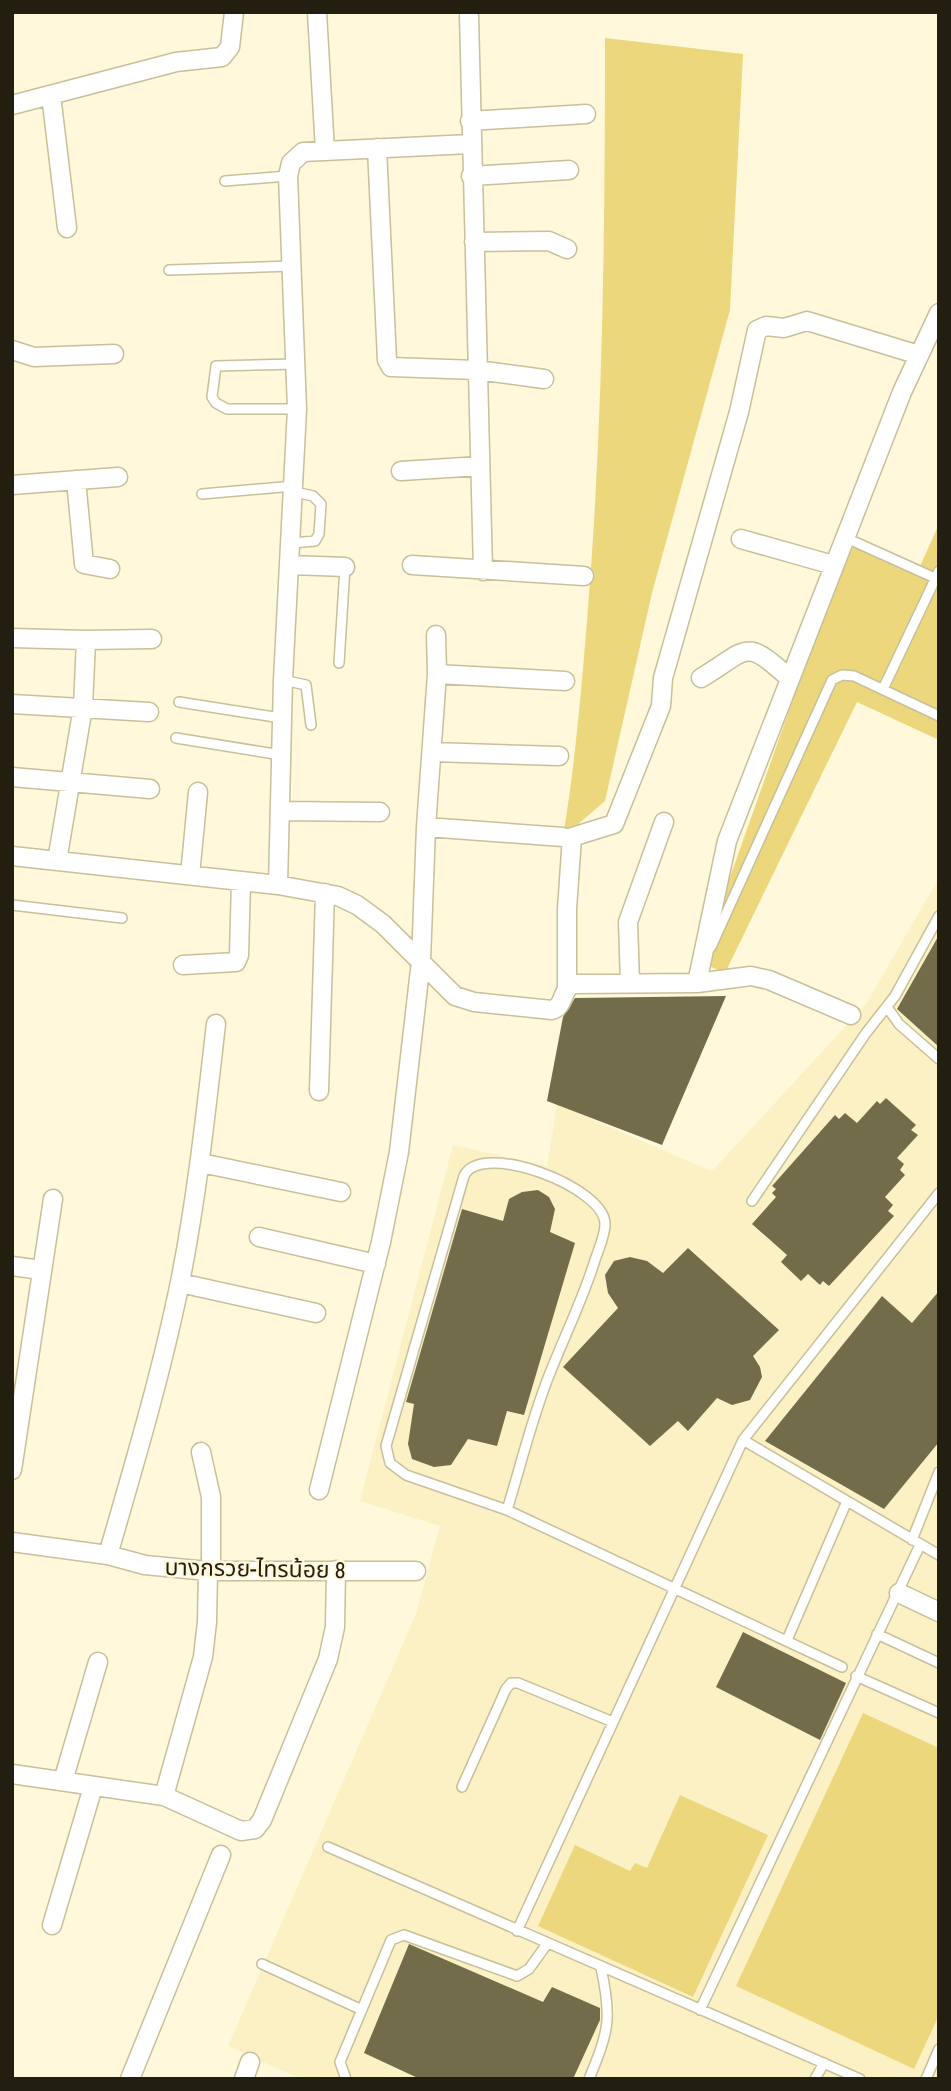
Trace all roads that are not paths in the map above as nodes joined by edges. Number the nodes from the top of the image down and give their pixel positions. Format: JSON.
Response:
{"nodes":[{"id":1,"x":233,"y":12,"type":"edge"},
{"id":2,"x":317,"y":12,"type":"edge"},
{"id":3,"x":469,"y":16,"type":"dead end"},
{"id":4,"x":51,"y":95,"type":"junction"},
{"id":5,"x":12,"y":105,"type":"edge"},
{"id":6,"x":586,"y":114,"type":"dead end"},
{"id":7,"x":470,"y":121,"type":"junction"},
{"id":8,"x":470,"y":144,"type":"junction"},
{"id":9,"x":377,"y":148,"type":"junction"},
{"id":10,"x":325,"y":151,"type":"junction"},
{"id":11,"x":569,"y":170,"type":"dead end"},
{"id":12,"x":288,"y":176,"type":"junction"},
{"id":13,"x":471,"y":176,"type":"junction"},
{"id":14,"x":225,"y":181,"type":"dead end"},
{"id":15,"x":67,"y":228,"type":"dead end"},
{"id":16,"x":474,"y":242,"type":"junction"},
{"id":17,"x":567,"y":249,"type":"dead end"},
{"id":18,"x":292,"y":266,"type":"junction"},
{"id":19,"x":169,"y":270,"type":"dead end"},
{"id":20,"x":939,"y":313,"type":"edge"},
{"id":21,"x":12,"y":350,"type":"edge"},
{"id":22,"x":114,"y":354,"type":"dead end"},
{"id":23,"x":919,"y":355,"type":"junction"},
{"id":24,"x":296,"y":364,"type":"junction"},
{"id":25,"x":478,"y":370,"type":"junction"},
{"id":26,"x":544,"y":379,"type":"dead end"},
{"id":27,"x":297,"y":409,"type":"junction"},
{"id":28,"x":480,"y":466,"type":"junction"},
{"id":29,"x":401,"y":471,"type":"dead end"},
{"id":30,"x":118,"y":477,"type":"dead end"},
{"id":31,"x":76,"y":480,"type":"junction"},
{"id":32,"x":12,"y":485,"type":"edge"},
{"id":33,"x":294,"y":489,"type":"junction"},
{"id":34,"x":202,"y":494,"type":"dead end"},
{"id":35,"x":844,"y":537,"type":"junction"},
{"id":36,"x":741,"y":539,"type":"dead end"},
{"id":37,"x":292,"y":543,"type":"junction"},
{"id":38,"x":291,"y":565,"type":"junction"},
{"id":39,"x":412,"y":565,"type":"dead end"},
{"id":40,"x":833,"y":565,"type":"junction"},
{"id":41,"x":345,"y":567,"type":"joint"},
{"id":42,"x":110,"y":569,"type":"dead end"},
{"id":43,"x":483,"y":570,"type":"junction"},
{"id":44,"x":937,"y":574,"type":"edge"},
{"id":45,"x":584,"y":576,"type":"dead end"},
{"id":46,"x":436,"y":635,"type":"dead end"},
{"id":47,"x":12,"y":638,"type":"edge"},
{"id":48,"x":152,"y":639,"type":"dead end"},
{"id":49,"x":86,"y":640,"type":"junction"},
{"id":50,"x":339,"y":663,"type":"dead end"},
{"id":51,"x":437,"y":674,"type":"junction"},
{"id":52,"x":701,"y":678,"type":"dead end"},
{"id":53,"x":789,"y":678,"type":"junction"},
{"id":54,"x":283,"y":680,"type":"junction"},
{"id":55,"x":565,"y":681,"type":"dead end"},
{"id":56,"x":883,"y":689,"type":"junction"},
{"id":57,"x":179,"y":702,"type":"dead end"},
{"id":58,"x":12,"y":704,"type":"edge"},
{"id":59,"x":83,"y":707,"type":"junction"},
{"id":60,"x":149,"y":712,"type":"dead end"},
{"id":61,"x":939,"y":716,"type":"edge"},
{"id":62,"x":281,"y":718,"type":"junction"},
{"id":63,"x":310,"y":725,"type":"dead end"},
{"id":64,"x":176,"y":738,"type":"dead end"},
{"id":65,"x":433,"y":752,"type":"junction"},
{"id":66,"x":281,"y":755,"type":"junction"},
{"id":67,"x":559,"y":757,"type":"dead end"},
{"id":68,"x":12,"y":777,"type":"edge"},
{"id":69,"x":71,"y":783,"type":"junction"},
{"id":70,"x":150,"y":789,"type":"dead end"},
{"id":71,"x":198,"y":792,"type":"dead end"},
{"id":72,"x":280,"y":811,"type":"junction"},
{"id":73,"x":380,"y":812,"type":"dead end"},
{"id":74,"x":664,"y":822,"type":"dead end"},
{"id":75,"x":426,"y":827,"type":"junction"},
{"id":76,"x":563,"y":837,"type":"dead end"},
{"id":77,"x":12,"y":856,"type":"edge"},
{"id":78,"x":57,"y":861,"type":"junction"},
{"id":79,"x":190,"y":875,"type":"junction"},
{"id":80,"x":241,"y":881,"type":"junction"},
{"id":81,"x":278,"y":885,"type":"junction"},
{"id":82,"x":325,"y":893,"type":"junction"},
{"id":83,"x":12,"y":905,"type":"edge"},
{"id":84,"x":939,"y":916,"type":"edge"},
{"id":85,"x":122,"y":918,"type":"dead end"},
{"id":86,"x":421,"y":961,"type":"junction"},
{"id":87,"x":183,"y":965,"type":"dead end"},
{"id":88,"x":698,"y":976,"type":"junction"},
{"id":89,"x":630,"y":982,"type":"junction"},
{"id":90,"x":567,"y":987,"type":"junction"},
{"id":91,"x":887,"y":1007,"type":"junction"},
{"id":92,"x":851,"y":1015,"type":"dead end"},
{"id":93,"x":216,"y":1024,"type":"dead end"},
{"id":94,"x":939,"y":1059,"type":"edge"},
{"id":95,"x":319,"y":1090,"type":"dead end"},
{"id":96,"x":201,"y":1163,"type":"junction"},
{"id":97,"x":341,"y":1192,"type":"dead end"},
{"id":98,"x":939,"y":1193,"type":"edge"},
{"id":99,"x":53,"y":1199,"type":"dead end"},
{"id":100,"x":752,"y":1201,"type":"dead end"},
{"id":101,"x":259,"y":1237,"type":"dead end"},
{"id":102,"x":376,"y":1264,"type":"junction"},
{"id":103,"x":12,"y":1266,"type":"edge"},
{"id":104,"x":41,"y":1270,"type":"junction"},
{"id":105,"x":180,"y":1283,"type":"junction"},
{"id":106,"x":316,"y":1313,"type":"dead end"},
{"id":107,"x":20,"y":1355,"type":"edge"},
{"id":108,"x":743,"y":1440,"type":"junction"},
{"id":109,"x":14,"y":1441,"type":"edge"},
{"id":110,"x":201,"y":1452,"type":"dead end"},
{"id":111,"x":12,"y":1470,"type":"edge"},
{"id":112,"x":939,"y":1472,"type":"edge"},
{"id":113,"x":319,"y":1490,"type":"dead end"},
{"id":114,"x":847,"y":1501,"type":"junction"},
{"id":115,"x":507,"y":1510,"type":"junction"},
{"id":116,"x":12,"y":1542,"type":"edge"},
{"id":117,"x":916,"y":1543,"type":"junction"},
{"id":118,"x":108,"y":1555,"type":"junction"},
{"id":119,"x":939,"y":1555,"type":"edge"},
{"id":120,"x":337,"y":1570,"type":"junction"},
{"id":121,"x":209,"y":1571,"type":"junction"},
{"id":122,"x":416,"y":1571,"type":"dead end"},
{"id":123,"x":673,"y":1586,"type":"junction"},
{"id":124,"x":898,"y":1593,"type":"junction"},
{"id":125,"x":939,"y":1612,"type":"edge"},
{"id":126,"x":877,"y":1634,"type":"junction"},
{"id":127,"x":787,"y":1640,"type":"junction"},
{"id":128,"x":98,"y":1662,"type":"dead end"},
{"id":129,"x":939,"y":1663,"type":"edge"},
{"id":130,"x":842,"y":1667,"type":"dead end"},
{"id":131,"x":856,"y":1676,"type":"junction"},
{"id":132,"x":939,"y":1713,"type":"edge"},
{"id":133,"x":612,"y":1722,"type":"junction"},
{"id":134,"x":12,"y":1774,"type":"edge"},
{"id":135,"x":64,"y":1781,"type":"junction"},
{"id":136,"x":93,"y":1787,"type":"junction"},
{"id":137,"x":462,"y":1787,"type":"dead end"},
{"id":138,"x":164,"y":1796,"type":"junction"},
{"id":139,"x":328,"y":1847,"type":"dead end"},
{"id":140,"x":221,"y":1855,"type":"dead end"},
{"id":141,"x":52,"y":1925,"type":"dead end"},
{"id":142,"x":517,"y":1931,"type":"junction"},
{"id":143,"x":547,"y":1944,"type":"junction"},
{"id":144,"x":262,"y":1964,"type":"dead end"},
{"id":145,"x":601,"y":1968,"type":"junction"},
{"id":146,"x":360,"y":2009,"type":"junction"},
{"id":147,"x":700,"y":2010,"type":"junction"},
{"id":148,"x":939,"y":2049,"type":"edge"},
{"id":149,"x":824,"y":2063,"type":"junction"},
{"id":150,"x":130,"y":2079,"type":"edge"},
{"id":151,"x":346,"y":2079,"type":"edge"},
{"id":152,"x":589,"y":2079,"type":"edge"},
{"id":153,"x":815,"y":2079,"type":"edge"},
{"id":154,"x":860,"y":2079,"type":"edge"},
{"id":155,"x":926,"y":2079,"type":"edge"}],
"edges":[{"from":1,"to":4,"type":"street"},
{"from":2,"to":10,"type":"street"},
{"from":3,"to":7,"type":"street"},
{"from":4,"to":5,"type":"street"},
{"from":4,"to":15,"type":"street"},
{"from":6,"to":7,"type":"street"},
{"from":7,"to":8,"type":"street"},
{"from":8,"to":9,"type":"street"},
{"from":8,"to":13,"type":"street"},
{"from":9,"to":10,"type":"street"},
{"from":9,"to":25,"type":"street"},
{"from":10,"to":12,"type":"street"},
{"from":11,"to":13,"type":"street"},
{"from":12,"to":14,"type":"lane"},
{"from":12,"to":18,"type":"street"},
{"from":13,"to":16,"type":"street"},
{"from":16,"to":17,"type":"street"},
{"from":16,"to":25,"type":"street"},
{"from":18,"to":19,"type":"lane"},
{"from":18,"to":24,"type":"street"},
{"from":20,"to":23,"type":"street"},
{"from":21,"to":22,"type":"street"},
{"from":23,"to":35,"type":"street"},
{"from":23,"to":90,"type":"street"},
{"from":24,"to":27,"type":"street"},
{"from":24,"to":27,"type":"lane"},
{"from":25,"to":26,"type":"street"},
{"from":25,"to":28,"type":"street"},
{"from":27,"to":33,"type":"street"},
{"from":28,"to":29,"type":"street"},
{"from":28,"to":43,"type":"street"},
{"from":30,"to":31,"type":"street"},
{"from":31,"to":32,"type":"street"},
{"from":31,"to":42,"type":"street"},
{"from":33,"to":34,"type":"lane"},
{"from":33,"to":37,"type":"street"},
{"from":33,"to":37,"type":"lane"},
{"from":35,"to":40,"type":"street"},
{"from":35,"to":44,"type":"lane"},
{"from":36,"to":40,"type":"street"},
{"from":37,"to":38,"type":"street"},
{"from":38,"to":41,"type":"street"},
{"from":38,"to":54,"type":"street"},
{"from":39,"to":43,"type":"street"},
{"from":40,"to":53,"type":"street"},
{"from":41,"to":50,"type":"lane"},
{"from":43,"to":45,"type":"street"},
{"from":44,"to":56,"type":"lane"},
{"from":46,"to":51,"type":"street"},
{"from":47,"to":49,"type":"street"},
{"from":48,"to":49,"type":"street"},
{"from":49,"to":59,"type":"street"},
{"from":51,"to":55,"type":"street"},
{"from":51,"to":65,"type":"street"},
{"from":52,"to":53,"type":"street"},
{"from":53,"to":88,"type":"street"},
{"from":54,"to":62,"type":"street"},
{"from":54,"to":63,"type":"lane"},
{"from":56,"to":61,"type":"lane"},
{"from":56,"to":88,"type":"lane"},
{"from":57,"to":62,"type":"lane"},
{"from":58,"to":59,"type":"street"},
{"from":59,"to":60,"type":"street"},
{"from":59,"to":69,"type":"street"},
{"from":62,"to":66,"type":"street"},
{"from":64,"to":66,"type":"lane"},
{"from":65,"to":67,"type":"street"},
{"from":65,"to":75,"type":"street"},
{"from":66,"to":72,"type":"street"},
{"from":68,"to":69,"type":"street"},
{"from":69,"to":70,"type":"street"},
{"from":69,"to":78,"type":"street"},
{"from":71,"to":79,"type":"street"},
{"from":72,"to":73,"type":"street"},
{"from":72,"to":81,"type":"street"},
{"from":74,"to":89,"type":"street"},
{"from":75,"to":76,"type":"street"},
{"from":75,"to":86,"type":"street"},
{"from":77,"to":78,"type":"street"},
{"from":78,"to":79,"type":"street"},
{"from":79,"to":80,"type":"street"},
{"from":80,"to":81,"type":"street"},
{"from":80,"to":87,"type":"street"},
{"from":81,"to":82,"type":"street"},
{"from":82,"to":86,"type":"street"},
{"from":82,"to":95,"type":"street"},
{"from":83,"to":85,"type":"lane"},
{"from":84,"to":91,"type":"lane"},
{"from":86,"to":90,"type":"street"},
{"from":86,"to":102,"type":"street"},
{"from":88,"to":89,"type":"street"},
{"from":88,"to":92,"type":"street"},
{"from":89,"to":90,"type":"street"},
{"from":91,"to":94,"type":"lane"},
{"from":91,"to":100,"type":"lane"},
{"from":93,"to":96,"type":"street"},
{"from":96,"to":97,"type":"street"},
{"from":96,"to":105,"type":"street"},
{"from":98,"to":108,"type":"lane"},
{"from":99,"to":104,"type":"street"},
{"from":101,"to":102,"type":"street"},
{"from":102,"to":113,"type":"street"},
{"from":103,"to":104,"type":"street"},
{"from":104,"to":107,"type":"street"},
{"from":105,"to":106,"type":"street"},
{"from":105,"to":118,"type":"street"},
{"from":107,"to":109,"type":"street"},
{"from":108,"to":114,"type":"lane"},
{"from":108,"to":123,"type":"lane"},
{"from":109,"to":111,"type":"street"},
{"from":110,"to":121,"type":"street"},
{"from":112,"to":117,"type":"lane"},
{"from":114,"to":117,"type":"lane"},
{"from":114,"to":127,"type":"lane"},
{"from":115,"to":115,"type":"lane"},
{"from":115,"to":123,"type":"lane"},
{"from":116,"to":118,"type":"street","name":"บางกรวย-ไทรน้อย 8"},
{"from":117,"to":119,"type":"lane"},
{"from":117,"to":124,"type":"lane"},
{"from":118,"to":121,"type":"street","name":"บางกรวย-ไทรน้อย 8"},
{"from":120,"to":121,"type":"street","name":"บางกรวย-ไทรน้อย 8"},
{"from":120,"to":122,"type":"street","name":"บางกรวย-ไทรน้อย 8"},
{"from":120,"to":138,"type":"street"},
{"from":121,"to":138,"type":"street"},
{"from":123,"to":127,"type":"lane"},
{"from":123,"to":133,"type":"lane"},
{"from":124,"to":125,"type":"street"},
{"from":124,"to":126,"type":"lane"},
{"from":126,"to":129,"type":"lane"},
{"from":126,"to":131,"type":"lane"},
{"from":127,"to":130,"type":"lane"},
{"from":128,"to":135,"type":"street"},
{"from":131,"to":132,"type":"lane"},
{"from":131,"to":147,"type":"lane"},
{"from":133,"to":137,"type":"lane"},
{"from":133,"to":142,"type":"lane"},
{"from":134,"to":135,"type":"street"},
{"from":135,"to":136,"type":"street"},
{"from":136,"to":138,"type":"street"},
{"from":136,"to":141,"type":"street"},
{"from":139,"to":142,"type":"lane"},
{"from":140,"to":150,"type":"street"},
{"from":142,"to":143,"type":"lane"},
{"from":143,"to":145,"type":"lane"},
{"from":143,"to":146,"type":"lane"},
{"from":144,"to":146,"type":"lane"},
{"from":145,"to":147,"type":"lane"},
{"from":145,"to":152,"type":"lane"},
{"from":146,"to":151,"type":"lane"},
{"from":147,"to":149,"type":"lane"},
{"from":148,"to":155,"type":"lane"},
{"from":149,"to":153,"type":"lane"},
{"from":149,"to":154,"type":"lane"}]}
